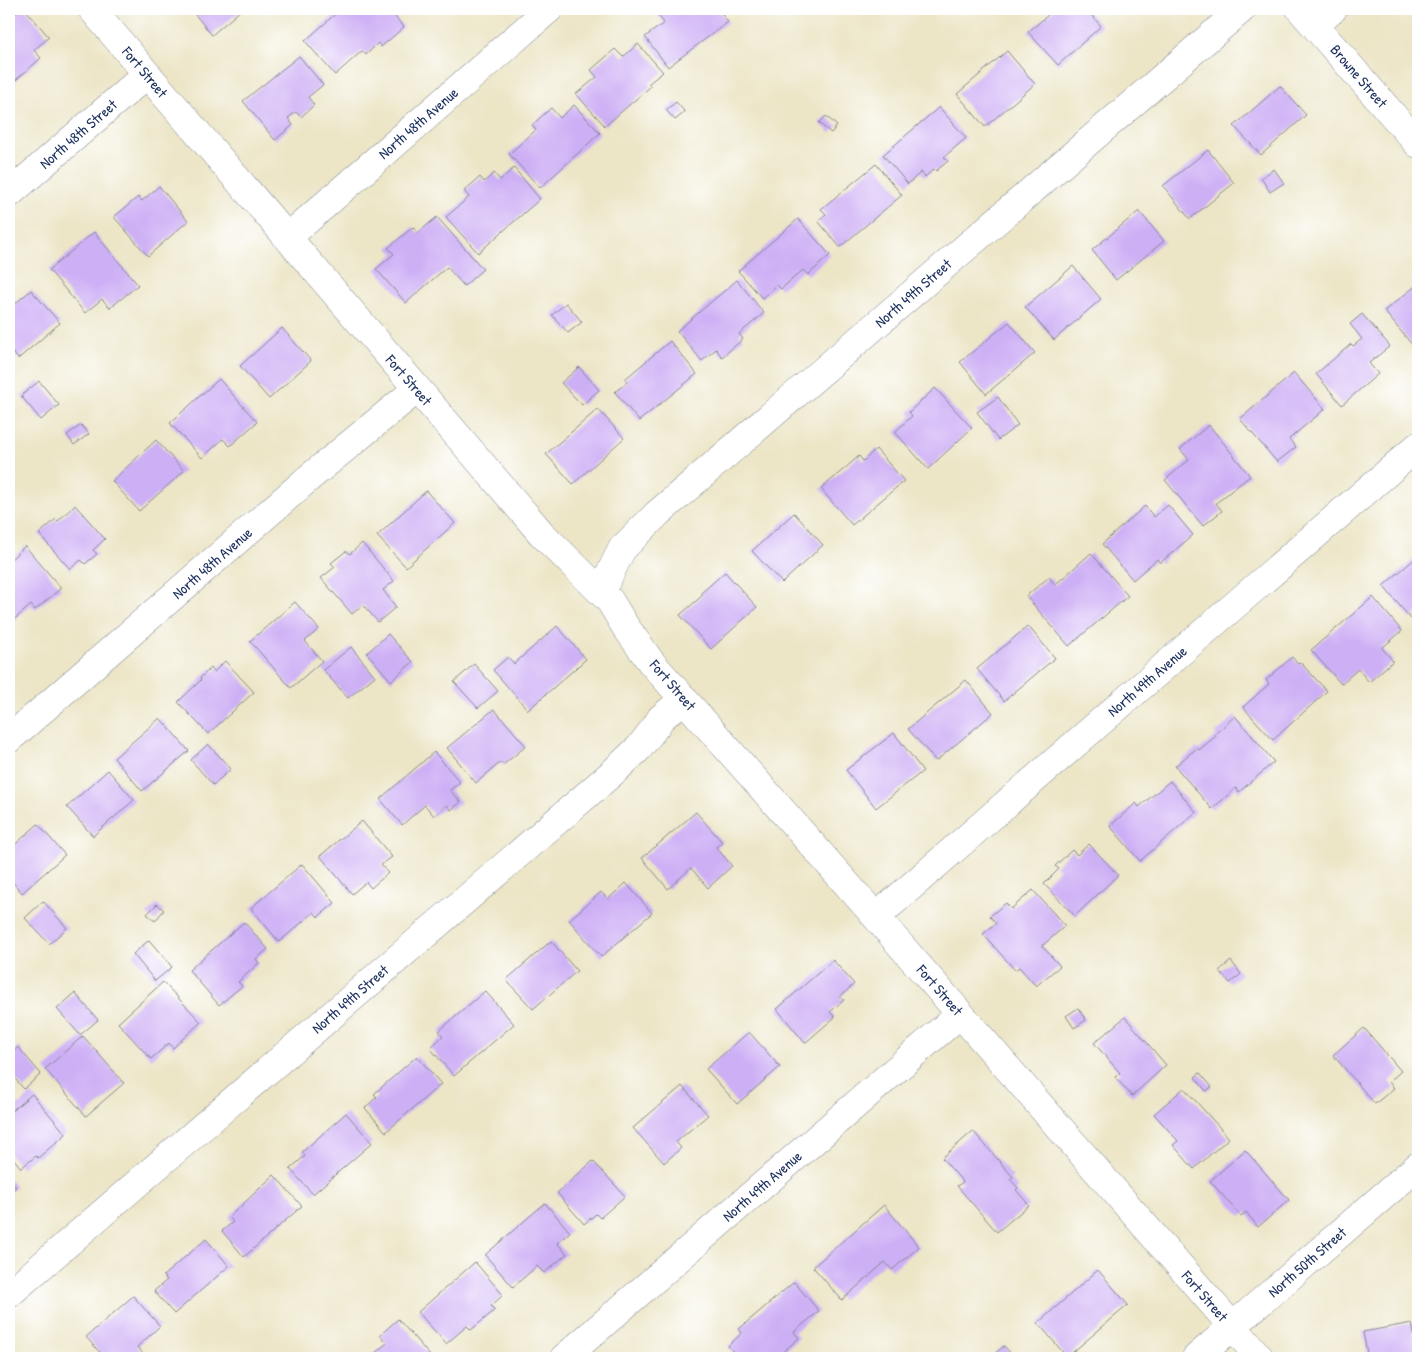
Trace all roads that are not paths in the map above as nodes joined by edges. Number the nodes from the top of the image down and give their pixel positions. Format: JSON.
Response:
{"nodes":[{"id":1,"x":92,"y":9,"type":"edge"},
{"id":2,"x":549,"y":9,"type":"edge"},
{"id":3,"x":1242,"y":9,"type":"edge"},
{"id":4,"x":1316,"y":14,"type":"edge"},
{"id":5,"x":146,"y":74,"type":"junction"},
{"id":6,"x":1418,"y":144,"type":"edge"},
{"id":7,"x":9,"y":194,"type":"edge"},
{"id":8,"x":287,"y":238,"type":"junction"},
{"id":9,"x":417,"y":389,"type":"junction"},
{"id":10,"x":1418,"y":446,"type":"edge"},
{"id":11,"x":601,"y":592,"type":"junction"},
{"id":12,"x":684,"y":699,"type":"junction"},
{"id":13,"x":9,"y":739,"type":"edge"},
{"id":14,"x":876,"y":917,"type":"junction"},
{"id":15,"x":960,"y":1014,"type":"junction"},
{"id":16,"x":1418,"y":1166,"type":"edge"},
{"id":17,"x":9,"y":1294,"type":"edge"},
{"id":18,"x":1232,"y":1326,"type":"junction"},
{"id":19,"x":564,"y":1358,"type":"edge"},
{"id":20,"x":1196,"y":1358,"type":"edge"},
{"id":21,"x":1260,"y":1358,"type":"edge"}],
"edges":[{"from":1,"to":5,"type":"street","name":"Fort Street"},
{"from":2,"to":8,"type":"street","name":"North 48th Avenue"},
{"from":3,"to":11,"type":"street","name":"North 49th Street"},
{"from":4,"to":6,"type":"street","name":"Browne Street"},
{"from":5,"to":7,"type":"street","name":"North 48th Street"},
{"from":5,"to":8,"type":"street","name":"Fort Street"},
{"from":8,"to":9,"type":"street","name":"Fort Street"},
{"from":9,"to":11,"type":"street","name":"Fort Street"},
{"from":9,"to":13,"type":"street","name":"North 48th Avenue"},
{"from":10,"to":14,"type":"street","name":"North 49th Avenue"},
{"from":11,"to":12,"type":"street","name":"Fort Street"},
{"from":12,"to":14,"type":"street","name":"Fort Street"},
{"from":12,"to":17,"type":"street","name":"North 49th Street"},
{"from":14,"to":15,"type":"street","name":"Fort Street"},
{"from":15,"to":18,"type":"street","name":"Fort Street"},
{"from":15,"to":19,"type":"street","name":"North 49th Avenue"},
{"from":16,"to":18,"type":"street","name":"North 50th Street"},
{"from":18,"to":20,"type":"street","name":"North 50th Street"},
{"from":18,"to":21,"type":"street","name":"Fort Street"}]}
